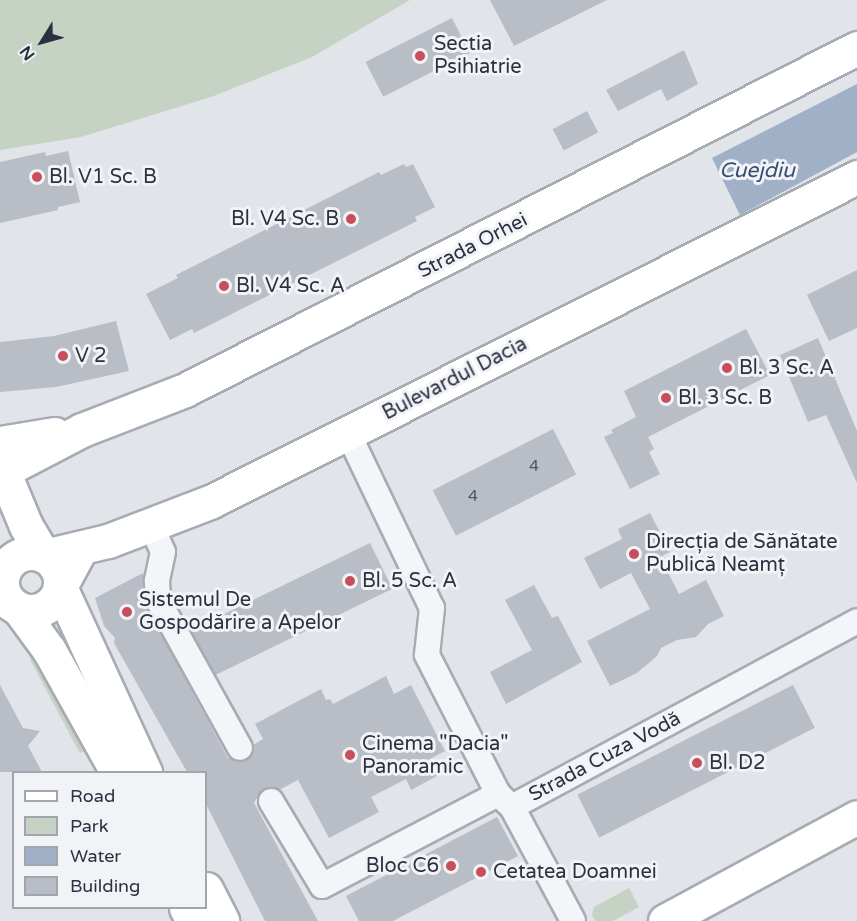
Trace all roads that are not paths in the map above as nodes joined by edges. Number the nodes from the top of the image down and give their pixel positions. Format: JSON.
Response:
{"nodes":[{"id":1,"x":857,"y":48,"type":"edge"},
{"id":2,"x":857,"y":177,"type":"edge"},
{"id":3,"x":348,"y":433,"type":"junction"},
{"id":4,"x":2,"y":463,"type":"edge"},
{"id":5,"x":151,"y":524,"type":"junction"},
{"id":6,"x":80,"y":550,"type":"junction"},
{"id":7,"x":44,"y":556,"type":"junction"},
{"id":8,"x":5,"y":582,"type":"edge"},
{"id":9,"x":60,"y":586,"type":"junction"},
{"id":10,"x":857,"y":621,"type":"edge"},
{"id":11,"x":240,"y":748,"type":"dead end"},
{"id":12,"x":116,"y":771,"type":"edge"},
{"id":13,"x":146,"y":771,"type":"edge"},
{"id":14,"x":271,"y":801,"type":"dead end"},
{"id":15,"x":505,"y":801,"type":"junction"},
{"id":16,"x":857,"y":817,"type":"edge"},
{"id":17,"x":207,"y":891,"type":"edge"},
{"id":18,"x":222,"y":921,"type":"edge"},
{"id":19,"x":573,"y":921,"type":"edge"},
{"id":20,"x":665,"y":921,"type":"edge"}],
"edges":[{"from":1,"to":4,"type":"main road","name":"Strada Orhei"},
{"from":2,"to":3,"type":"main road","name":"Bulevardul Dacia"},
{"from":3,"to":5,"type":"main road","name":"Bulevardul Dacia"},
{"from":3,"to":15,"type":"street"},
{"from":4,"to":7,"type":"main road"},
{"from":5,"to":6,"type":"main road","name":"Bulevardul Dacia"},
{"from":5,"to":11,"type":"street"},
{"from":6,"to":7,"type":"main road","name":"Bulevardul Dacia"},
{"from":6,"to":9,"type":"main road"},
{"from":7,"to":8,"type":"main road"},
{"from":7,"to":9,"type":"main road"},
{"from":8,"to":9,"type":"main road"},
{"from":8,"to":12,"type":"main road"},
{"from":9,"to":13,"type":"main road"},
{"from":10,"to":15,"type":"street","name":"Strada Cuza Vodă"},
{"from":14,"to":15,"type":"street","name":"Strada Cuza Vodă"},
{"from":15,"to":19,"type":"street"},
{"from":16,"to":20,"type":"main road"},
{"from":17,"to":18,"type":"main road"}]}
